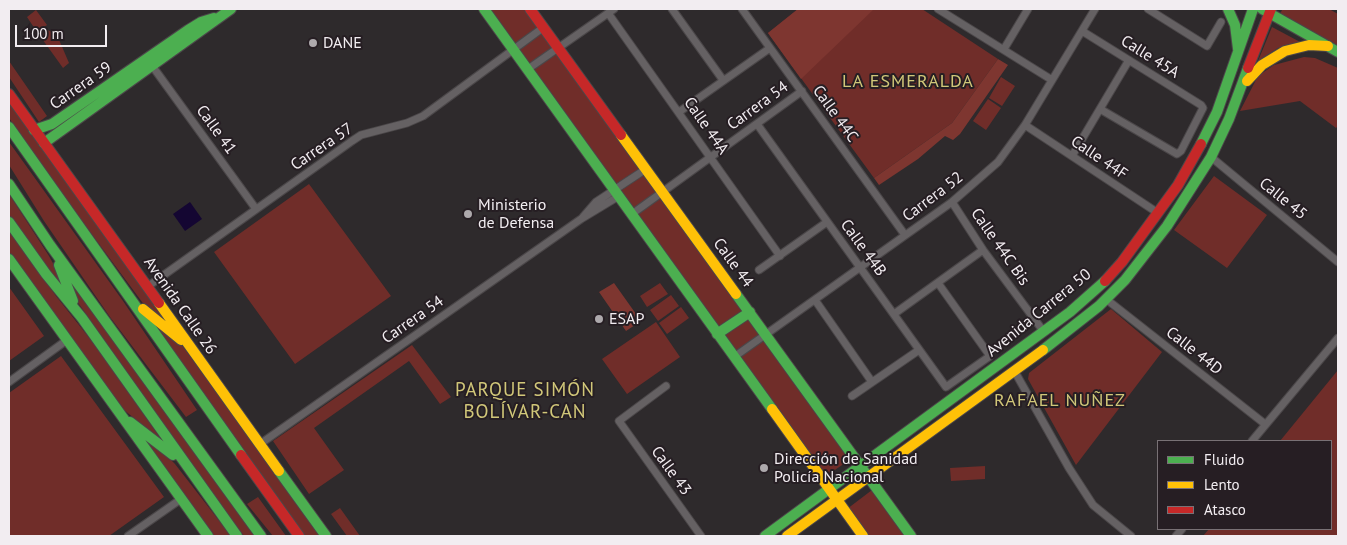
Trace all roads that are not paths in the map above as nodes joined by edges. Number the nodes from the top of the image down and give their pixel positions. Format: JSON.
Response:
{"nodes":[{"id":1,"x":231,"y":9,"type":"edge"},
{"id":2,"x":484,"y":9,"type":"edge"},
{"id":3,"x":530,"y":9,"type":"edge"},
{"id":4,"x":672,"y":9,"type":"edge"},
{"id":5,"x":742,"y":9,"type":"edge"},
{"id":6,"x":938,"y":9,"type":"edge"},
{"id":7,"x":1028,"y":9,"type":"edge"},
{"id":8,"x":1095,"y":9,"type":"edge"},
{"id":9,"x":1148,"y":9,"type":"edge"},
{"id":10,"x":1228,"y":9,"type":"edge"},
{"id":11,"x":1254,"y":9,"type":"edge"},
{"id":12,"x":1268,"y":10,"type":"edge"},
{"id":13,"x":611,"y":11,"type":"edge"},
{"id":14,"x":220,"y":17,"type":"junction"},
{"id":15,"x":1221,"y":22,"type":"dead end"},
{"id":16,"x":544,"y":28,"type":"junction"},
{"id":17,"x":1082,"y":31,"type":"junction"},
{"id":18,"x":1328,"y":46,"type":"junction"},
{"id":19,"x":558,"y":47,"type":"junction"},
{"id":20,"x":770,"y":48,"type":"junction"},
{"id":21,"x":1004,"y":49,"type":"junction"},
{"id":22,"x":514,"y":50,"type":"junction"},
{"id":23,"x":1338,"y":52,"type":"edge"},
{"id":24,"x":1238,"y":54,"type":"junction"},
{"id":25,"x":1130,"y":60,"type":"junction"},
{"id":26,"x":153,"y":66,"type":"junction"},
{"id":27,"x":528,"y":69,"type":"junction"},
{"id":28,"x":723,"y":80,"type":"junction"},
{"id":29,"x":1052,"y":80,"type":"junction"},
{"id":30,"x":1243,"y":86,"type":"junction"},
{"id":31,"x":802,"y":91,"type":"junction"},
{"id":32,"x":9,"y":94,"type":"edge"},
{"id":33,"x":1100,"y":109,"type":"junction"},
{"id":34,"x":679,"y":112,"type":"junction"},
{"id":35,"x":757,"y":124,"type":"junction"},
{"id":36,"x":1025,"y":125,"type":"junction"},
{"id":37,"x":9,"y":126,"type":"edge"},
{"id":38,"x":34,"y":130,"type":"junction"},
{"id":39,"x":44,"y":143,"type":"junction"},
{"id":40,"x":1072,"y":156,"type":"junction"},
{"id":41,"x":711,"y":157,"type":"junction"},
{"id":42,"x":1211,"y":157,"type":"junction"},
{"id":43,"x":646,"y":168,"type":"junction"},
{"id":44,"x":9,"y":184,"type":"edge"},
{"id":45,"x":663,"y":192,"type":"junction"},
{"id":46,"x":617,"y":193,"type":"junction"},
{"id":47,"x":952,"y":202,"type":"junction"},
{"id":48,"x":256,"y":209,"type":"junction"},
{"id":49,"x":1158,"y":213,"type":"junction"},
{"id":50,"x":632,"y":214,"type":"junction"},
{"id":51,"x":9,"y":222,"type":"edge"},
{"id":52,"x":828,"y":222,"type":"junction"},
{"id":53,"x":906,"y":235,"type":"junction"},
{"id":54,"x":50,"y":245,"type":"junction"},
{"id":55,"x":984,"y":250,"type":"junction"},
{"id":56,"x":780,"y":256,"type":"junction"},
{"id":57,"x":9,"y":259,"type":"edge"},
{"id":58,"x":1338,"y":262,"type":"edge"},
{"id":59,"x":860,"y":268,"type":"junction"},
{"id":60,"x":759,"y":270,"type":"dead end"},
{"id":61,"x":938,"y":283,"type":"junction"},
{"id":62,"x":147,"y":286,"type":"junction"},
{"id":63,"x":128,"y":295,"type":"junction"},
{"id":64,"x":1106,"y":299,"type":"junction"},
{"id":65,"x":815,"y":300,"type":"junction"},
{"id":66,"x":750,"y":312,"type":"junction"},
{"id":67,"x":894,"y":314,"type":"junction"},
{"id":68,"x":82,"y":318,"type":"junction"},
{"id":69,"x":1044,"y":332,"type":"junction"},
{"id":70,"x":717,"y":334,"type":"junction"},
{"id":71,"x":766,"y":335,"type":"junction"},
{"id":72,"x":1338,"y":338,"type":"edge"},
{"id":73,"x":67,"y":340,"type":"junction"},
{"id":74,"x":192,"y":350,"type":"junction"},
{"id":75,"x":919,"y":350,"type":"junction"},
{"id":76,"x":734,"y":357,"type":"junction"},
{"id":77,"x":1015,"y":372,"type":"junction"},
{"id":78,"x":9,"y":382,"type":"edge"},
{"id":79,"x":872,"y":382,"type":"junction"},
{"id":80,"x":666,"y":386,"type":"dead end"},
{"id":81,"x":946,"y":388,"type":"joint"},
{"id":82,"x":852,"y":396,"type":"dead end"},
{"id":83,"x":118,"y":412,"type":"junction"},
{"id":84,"x":1265,"y":424,"type":"junction"},
{"id":85,"x":1253,"y":440,"type":"edge"},
{"id":86,"x":260,"y":444,"type":"junction"},
{"id":87,"x":861,"y":465,"type":"junction"},
{"id":88,"x":192,"y":473,"type":"junction"},
{"id":89,"x":869,"y":477,"type":"junction"},
{"id":90,"x":829,"y":488,"type":"junction"},
{"id":91,"x":181,"y":498,"type":"junction"},
{"id":92,"x":838,"y":500,"type":"junction"},
{"id":93,"x":128,"y":536,"type":"edge"},
{"id":94,"x":208,"y":536,"type":"edge"},
{"id":95,"x":237,"y":536,"type":"edge"},
{"id":96,"x":260,"y":536,"type":"edge"},
{"id":97,"x":298,"y":536,"type":"edge"},
{"id":98,"x":326,"y":536,"type":"edge"},
{"id":99,"x":701,"y":536,"type":"edge"},
{"id":100,"x":764,"y":536,"type":"edge"},
{"id":101,"x":787,"y":536,"type":"edge"},
{"id":102,"x":863,"y":536,"type":"edge"},
{"id":103,"x":911,"y":536,"type":"edge"},
{"id":104,"x":1131,"y":536,"type":"edge"}],
"edges":[{"from":1,"to":14,"type":"main road","name":"Carrera 59"},
{"from":2,"to":22,"type":"main road"},
{"from":3,"to":16,"type":"main road","name":"Calle 44"},
{"from":4,"to":28,"type":"street"},
{"from":5,"to":20,"type":"street","name":"Calle 44C"},
{"from":6,"to":21,"type":"street"},
{"from":7,"to":21,"type":"street"},
{"from":8,"to":17,"type":"street","name":"Carrera 52"},
{"from":9,"to":15,"type":"street"},
{"from":10,"to":24,"type":"main road"},
{"from":11,"to":24,"type":"main road","name":"Avenida Carrera 50"},
{"from":12,"to":18,"type":"main road"},
{"from":12,"to":30,"type":"main road","name":"Avenida Carrera 50"},
{"from":13,"to":19,"type":"street"},
{"from":13,"to":34,"type":"street","name":"Calle 44A"},
{"from":14,"to":26,"type":"main road","name":"Carrera 59"},
{"from":14,"to":38,"type":"main road","name":"Carrera 59"},
{"from":16,"to":19,"type":"main road","name":"Calle 44"},
{"from":16,"to":22,"type":"street","name":"Carrera 57"},
{"from":17,"to":25,"type":"street","name":"Calle 45A"},
{"from":17,"to":29,"type":"street","name":"Carrera 52"},
{"from":18,"to":23,"type":"main road"},
{"from":18,"to":30,"type":"main road"},
{"from":19,"to":27,"type":"street"},
{"from":19,"to":43,"type":"main road","name":"Calle 44"},
{"from":20,"to":28,"type":"street"},
{"from":20,"to":31,"type":"street","name":"Calle 44C"},
{"from":21,"to":29,"type":"street"},
{"from":22,"to":27,"type":"main road"},
{"from":22,"to":48,"type":"street","name":"Carrera 57"},
{"from":24,"to":49,"type":"main road","name":"Avenida Carrera 50"},
{"from":25,"to":33,"type":"street"},
{"from":25,"to":33,"type":"street","name":"Calle 45A"},
{"from":26,"to":39,"type":"main road","name":"Carrera 59"},
{"from":26,"to":48,"type":"street","name":"Calle 41"},
{"from":27,"to":46,"type":"main road"},
{"from":28,"to":34,"type":"street"},
{"from":29,"to":36,"type":"street","name":"Carrera 52"},
{"from":30,"to":42,"type":"main road","name":"Avenida Carrera 50"},
{"from":31,"to":35,"type":"street","name":"Carrera 54"},
{"from":31,"to":53,"type":"street","name":"Calle 44C"},
{"from":32,"to":38,"type":"main road","name":"Avenida Calle 26"},
{"from":33,"to":40,"type":"street"},
{"from":34,"to":41,"type":"street","name":"Calle 44A"},
{"from":35,"to":41,"type":"street","name":"Carrera 54"},
{"from":35,"to":52,"type":"street","name":"Calle 44B"},
{"from":36,"to":40,"type":"street","name":"Calle 44F"},
{"from":36,"to":47,"type":"street","name":"Carrera 52"},
{"from":37,"to":63,"type":"main road"},
{"from":38,"to":39,"type":"main road","name":"Avenida Calle 26"},
{"from":39,"to":62,"type":"main road","name":"Avenida Calle 26"},
{"from":40,"to":49,"type":"street","name":"Calle 44F"},
{"from":41,"to":45,"type":"street","name":"Carrera 54"},
{"from":41,"to":56,"type":"street","name":"Calle 44A"},
{"from":42,"to":58,"type":"street","name":"Calle 45"},
{"from":42,"to":64,"type":"main road","name":"Avenida Carrera 50"},
{"from":43,"to":45,"type":"main road","name":"Calle 44"},
{"from":43,"to":46,"type":"street","name":"Carrera 54"},
{"from":44,"to":54,"type":"main road"},
{"from":45,"to":50,"type":"street","name":"Carrera 54"},
{"from":45,"to":66,"type":"main road","name":"Calle 44"},
{"from":46,"to":50,"type":"main road"},
{"from":46,"to":86,"type":"street","name":"Carrera 54"},
{"from":47,"to":53,"type":"street","name":"Carrera 52"},
{"from":47,"to":55,"type":"street","name":"Calle 44C Bis"},
{"from":48,"to":62,"type":"street","name":"Carrera 57"},
{"from":49,"to":69,"type":"main road","name":"Avenida Carrera 50"},
{"from":50,"to":70,"type":"main road"},
{"from":51,"to":68,"type":"main road"},
{"from":52,"to":56,"type":"street"},
{"from":52,"to":59,"type":"street","name":"Calle 44B"},
{"from":53,"to":59,"type":"street","name":"Carrera 52"},
{"from":54,"to":68,"type":"main road"},
{"from":54,"to":96,"type":"main road"},
{"from":55,"to":61,"type":"street"},
{"from":55,"to":69,"type":"street","name":"Calle 44C Bis"},
{"from":56,"to":60,"type":"street"},
{"from":57,"to":73,"type":"main road"},
{"from":59,"to":65,"type":"street","name":"Carrera 52"},
{"from":59,"to":67,"type":"street","name":"Calle 44B"},
{"from":61,"to":67,"type":"street"},
{"from":61,"to":81,"type":"street","name":"Avenida Carrera 50"},
{"from":62,"to":74,"type":"main road","name":"Avenida Calle 26"},
{"from":63,"to":74,"type":"main road"},
{"from":63,"to":97,"type":"main road"},
{"from":64,"to":77,"type":"main road","name":"Avenida Carrera 50"},
{"from":64,"to":84,"type":"street","name":"Calle 44D"},
{"from":65,"to":71,"type":"street","name":"Carrera 52"},
{"from":65,"to":79,"type":"street"},
{"from":66,"to":70,"type":"main road"},
{"from":66,"to":71,"type":"main road","name":"Calle 44"},
{"from":67,"to":75,"type":"street","name":"Calle 44B"},
{"from":68,"to":88,"type":"main road"},
{"from":69,"to":87,"type":"main road","name":"Avenida Carrera 50"},
{"from":70,"to":76,"type":"main road"},
{"from":71,"to":76,"type":"street","name":"Carrera 52"},
{"from":71,"to":87,"type":"main road","name":"Calle 44"},
{"from":72,"to":84,"type":"street"},
{"from":73,"to":78,"type":"street"},
{"from":73,"to":83,"type":"main road"},
{"from":74,"to":86,"type":"main road","name":"Avenida Calle 26"},
{"from":75,"to":79,"type":"street"},
{"from":75,"to":81,"type":"street","name":"Calle 44B"},
{"from":76,"to":90,"type":"main road"},
{"from":77,"to":89,"type":"main road","name":"Avenida Carrera 50"},
{"from":77,"to":104,"type":"street"},
{"from":79,"to":82,"type":"street"},
{"from":80,"to":99,"type":"street","name":"Calle 43"},
{"from":83,"to":88,"type":"main road"},
{"from":83,"to":91,"type":"main road"},
{"from":84,"to":85,"type":"street"},
{"from":86,"to":98,"type":"main road","name":"Avenida Calle 26"},
{"from":87,"to":89,"type":"main road","name":"Calle 44"},
{"from":87,"to":90,"type":"main road","name":"Avenida Carrera 50"},
{"from":88,"to":95,"type":"main road"},
{"from":89,"to":92,"type":"main road","name":"Avenida Carrera 50"},
{"from":89,"to":103,"type":"main road","name":"Calle 44"},
{"from":90,"to":92,"type":"main road"},
{"from":90,"to":100,"type":"main road","name":"Avenida Carrera 50"},
{"from":91,"to":93,"type":"street"},
{"from":91,"to":94,"type":"main road"},
{"from":92,"to":101,"type":"main road","name":"Avenida Carrera 50"},
{"from":92,"to":102,"type":"main road"}]}
